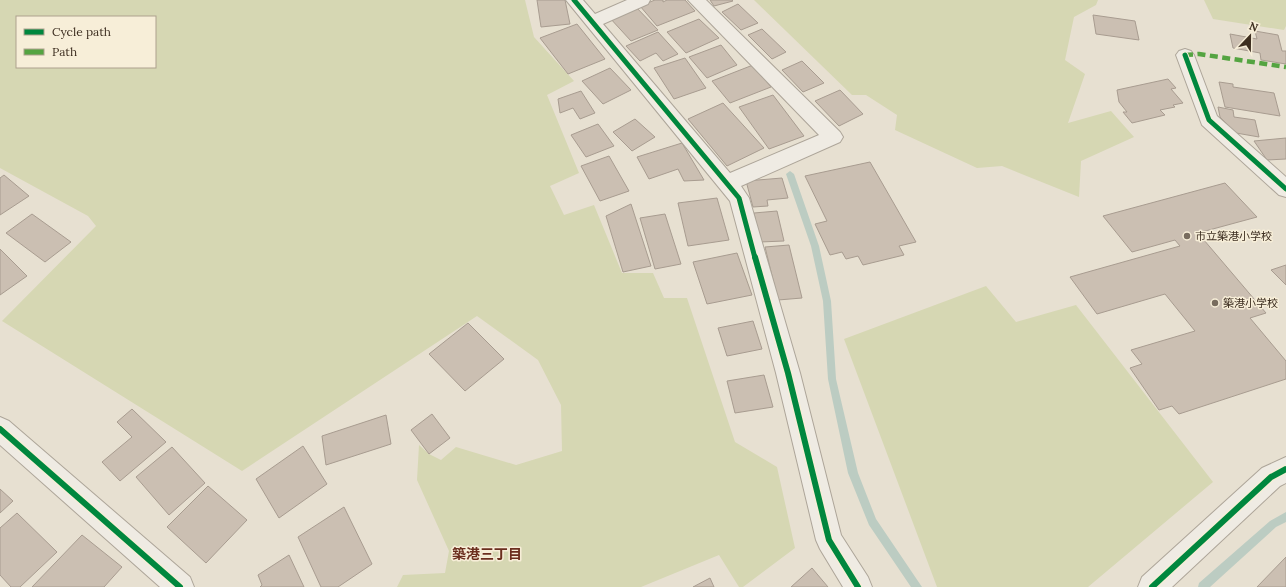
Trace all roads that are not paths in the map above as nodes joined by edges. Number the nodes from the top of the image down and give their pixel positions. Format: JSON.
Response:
{"nodes":[{"id":1,"x":574,"y":0,"type":"edge"},
{"id":2,"x":642,"y":0,"type":"edge"},
{"id":3,"x":696,"y":0,"type":"edge"},
{"id":4,"x":592,"y":22,"type":"junction"},
{"id":5,"x":1185,"y":55,"type":"dead end"},
{"id":6,"x":727,"y":183,"type":"junction"},
{"id":7,"x":1286,"y":189,"type":"edge"},
{"id":8,"x":0,"y":429,"type":"edge"},
{"id":9,"x":1286,"y":469,"type":"edge"},
{"id":10,"x":180,"y":587,"type":"edge"},
{"id":11,"x":858,"y":587,"type":"edge"},
{"id":12,"x":1152,"y":587,"type":"edge"}],
"edges":[{"from":1,"to":4,"type":"street"},
{"from":2,"to":4,"type":"street"},
{"from":3,"to":6,"type":"street"},
{"from":4,"to":6,"type":"street"},
{"from":5,"to":7,"type":"street"},
{"from":6,"to":11,"type":"street"},
{"from":8,"to":10,"type":"street"},
{"from":9,"to":12,"type":"street"}]}
